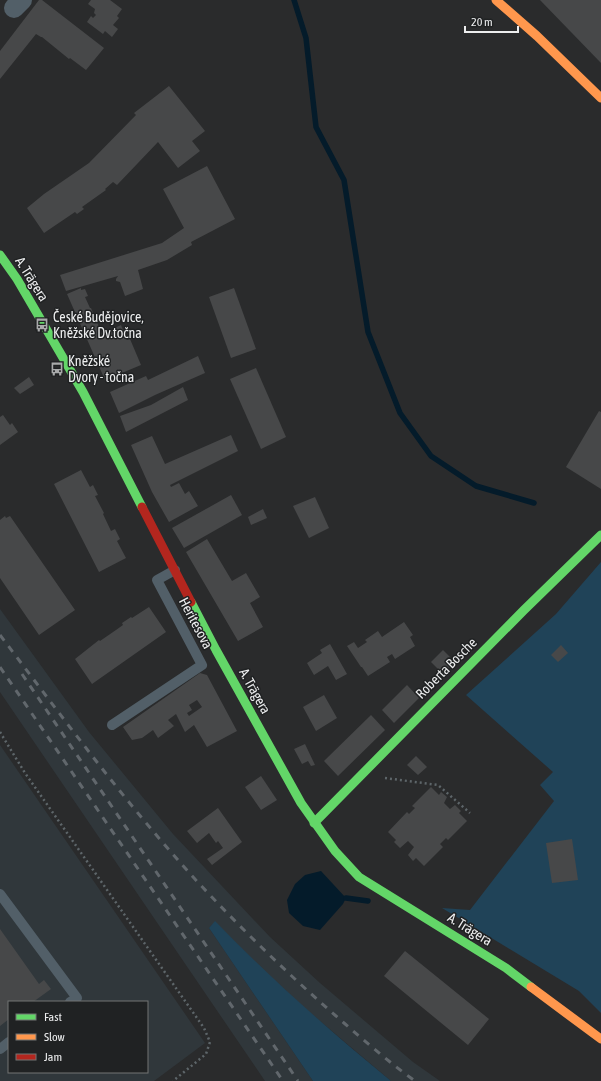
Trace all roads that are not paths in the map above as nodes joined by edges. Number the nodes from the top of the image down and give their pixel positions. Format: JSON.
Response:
{"nodes":[{"id":1,"x":496,"y":0,"type":"edge"},
{"id":2,"x":601,"y":98,"type":"edge"},
{"id":3,"x":0,"y":255,"type":"edge"},
{"id":4,"x":9,"y":266,"type":"junction"},
{"id":5,"x":0,"y":273,"type":"edge"},
{"id":6,"x":601,"y":535,"type":"edge"},
{"id":7,"x":175,"y":570,"type":"junction"},
{"id":8,"x":112,"y":725,"type":"dead end"},
{"id":9,"x":314,"y":823,"type":"junction"},
{"id":10,"x":0,"y":894,"type":"edge"},
{"id":11,"x":72,"y":1001,"type":"edge"},
{"id":12,"x":601,"y":1039,"type":"edge"},
{"id":13,"x":8,"y":1043,"type":"edge"},
{"id":14,"x":0,"y":1049,"type":"edge"}],
"edges":[{"from":1,"to":2,"type":"street"},
{"from":3,"to":4,"type":"street","name":"A. Trägera"},
{"from":4,"to":5,"type":"lane"},
{"from":4,"to":7,"type":"street","name":"A. Trägera"},
{"from":6,"to":9,"type":"street","name":"Roberta Bosche"},
{"from":7,"to":8,"type":"lane","name":"Heritesova"},
{"from":7,"to":9,"type":"street","name":"A. Trägera"},
{"from":9,"to":12,"type":"street","name":"A. Trägera"},
{"from":10,"to":11,"type":"lane"},
{"from":13,"to":14,"type":"lane"}]}
